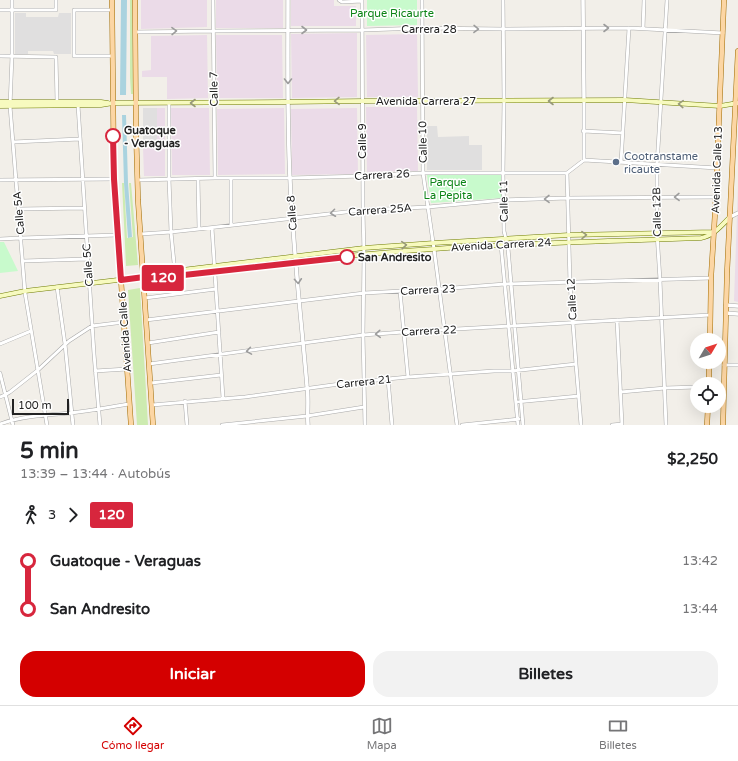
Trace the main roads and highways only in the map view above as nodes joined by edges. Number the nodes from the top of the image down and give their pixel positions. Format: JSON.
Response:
{"nodes":[{"id":1,"x":112,"y":0,"type":"edge"},
{"id":2,"x":135,"y":0,"type":"edge"},
{"id":3,"x":724,"y":0,"type":"edge"},
{"id":4,"x":738,"y":52,"type":"edge"},
{"id":5,"x":0,"y":102,"type":"edge"},
{"id":6,"x":136,"y":103,"type":"junction"},
{"id":7,"x":737,"y":103,"type":"edge"},
{"id":8,"x":10,"y":104,"type":"junction"},
{"id":9,"x":113,"y":104,"type":"junction"},
{"id":10,"x":0,"y":106,"type":"edge"},
{"id":11,"x":720,"y":106,"type":"junction"},
{"id":12,"x":737,"y":112,"type":"edge"},
{"id":13,"x":730,"y":217,"type":"junction"},
{"id":14,"x":714,"y":232,"type":"junction"},
{"id":15,"x":628,"y":234,"type":"junction"},
{"id":16,"x":628,"y":240,"type":"junction"},
{"id":17,"x":144,"y":277,"type":"junction"},
{"id":18,"x":121,"y":280,"type":"junction"},
{"id":19,"x":0,"y":296,"type":"edge"},
{"id":20,"x":710,"y":333,"type":"edge"},
{"id":21,"x":708,"y":413,"type":"edge"},
{"id":22,"x":131,"y":425,"type":"edge"},
{"id":23,"x":154,"y":425,"type":"edge"},
{"id":24,"x":707,"y":425,"type":"edge"},
{"id":25,"x":723,"y":425,"type":"edge"}],
"edges":[{"from":1,"to":9,"type":"main road","name":"Avenida Calle 6"},
{"from":2,"to":6,"type":"main road","name":"Avenida Calle 6"},
{"from":3,"to":11,"type":"main road","name":"Avenida Calle 13"},
{"from":4,"to":7,"type":"main road","name":"Avenida Calle 13"},
{"from":5,"to":8,"type":"main road","name":"Avenida Carrera 27"},
{"from":6,"to":9,"type":"main road","name":"Avenida Carrera 27"},
{"from":11,"to":6,"type":"main road","name":"Avenida Carrera 27","one_way":true},
{"from":6,"to":17,"type":"main road","name":"Avenida Calle 6"},
{"from":7,"to":11,"type":"main road","name":"Avenida Carrera 27"},
{"from":7,"to":12,"type":"main road","name":"Avenida Calle 13"},
{"from":8,"to":9,"type":"main road","name":"Avenida Carrera 27"},
{"from":8,"to":9,"type":"main road","name":"Avenida Carrera 27"},
{"from":8,"to":10,"type":"main road","name":"Avenida Carrera 27"},
{"from":9,"to":18,"type":"main road","name":"Avenida Calle 6"},
{"from":11,"to":14,"type":"main road","name":"Avenida Calle 13"},
{"from":12,"to":13,"type":"main road","name":"Avenida Calle 13"},
{"from":13,"to":14,"type":"main road","name":"Avenida Carrera 24"},
{"from":13,"to":25,"type":"main road","name":"Avenida Calle 13"},
{"from":14,"to":15,"type":"main road","name":"Avenida Carrera 24"},
{"from":14,"to":16,"type":"main road","name":"Avenida Carrera 24"},
{"from":14,"to":20,"type":"main road","name":"Avenida Calle 13"},
{"from":15,"to":16,"type":"main road"},
{"from":17,"to":15,"type":"main road","name":"Avenida Carrera 24","one_way":true},
{"from":16,"to":17,"type":"main road","name":"Avenida Carrera 24"},
{"from":17,"to":18,"type":"main road","name":"Avenida Carrera 24"},
{"from":17,"to":23,"type":"main road","name":"Avenida Calle 6"},
{"from":18,"to":19,"type":"main road","name":"Avenida Carrera 24"},
{"from":18,"to":22,"type":"main road","name":"Avenida Calle 6"},
{"from":21,"to":24,"type":"main road"}]}
